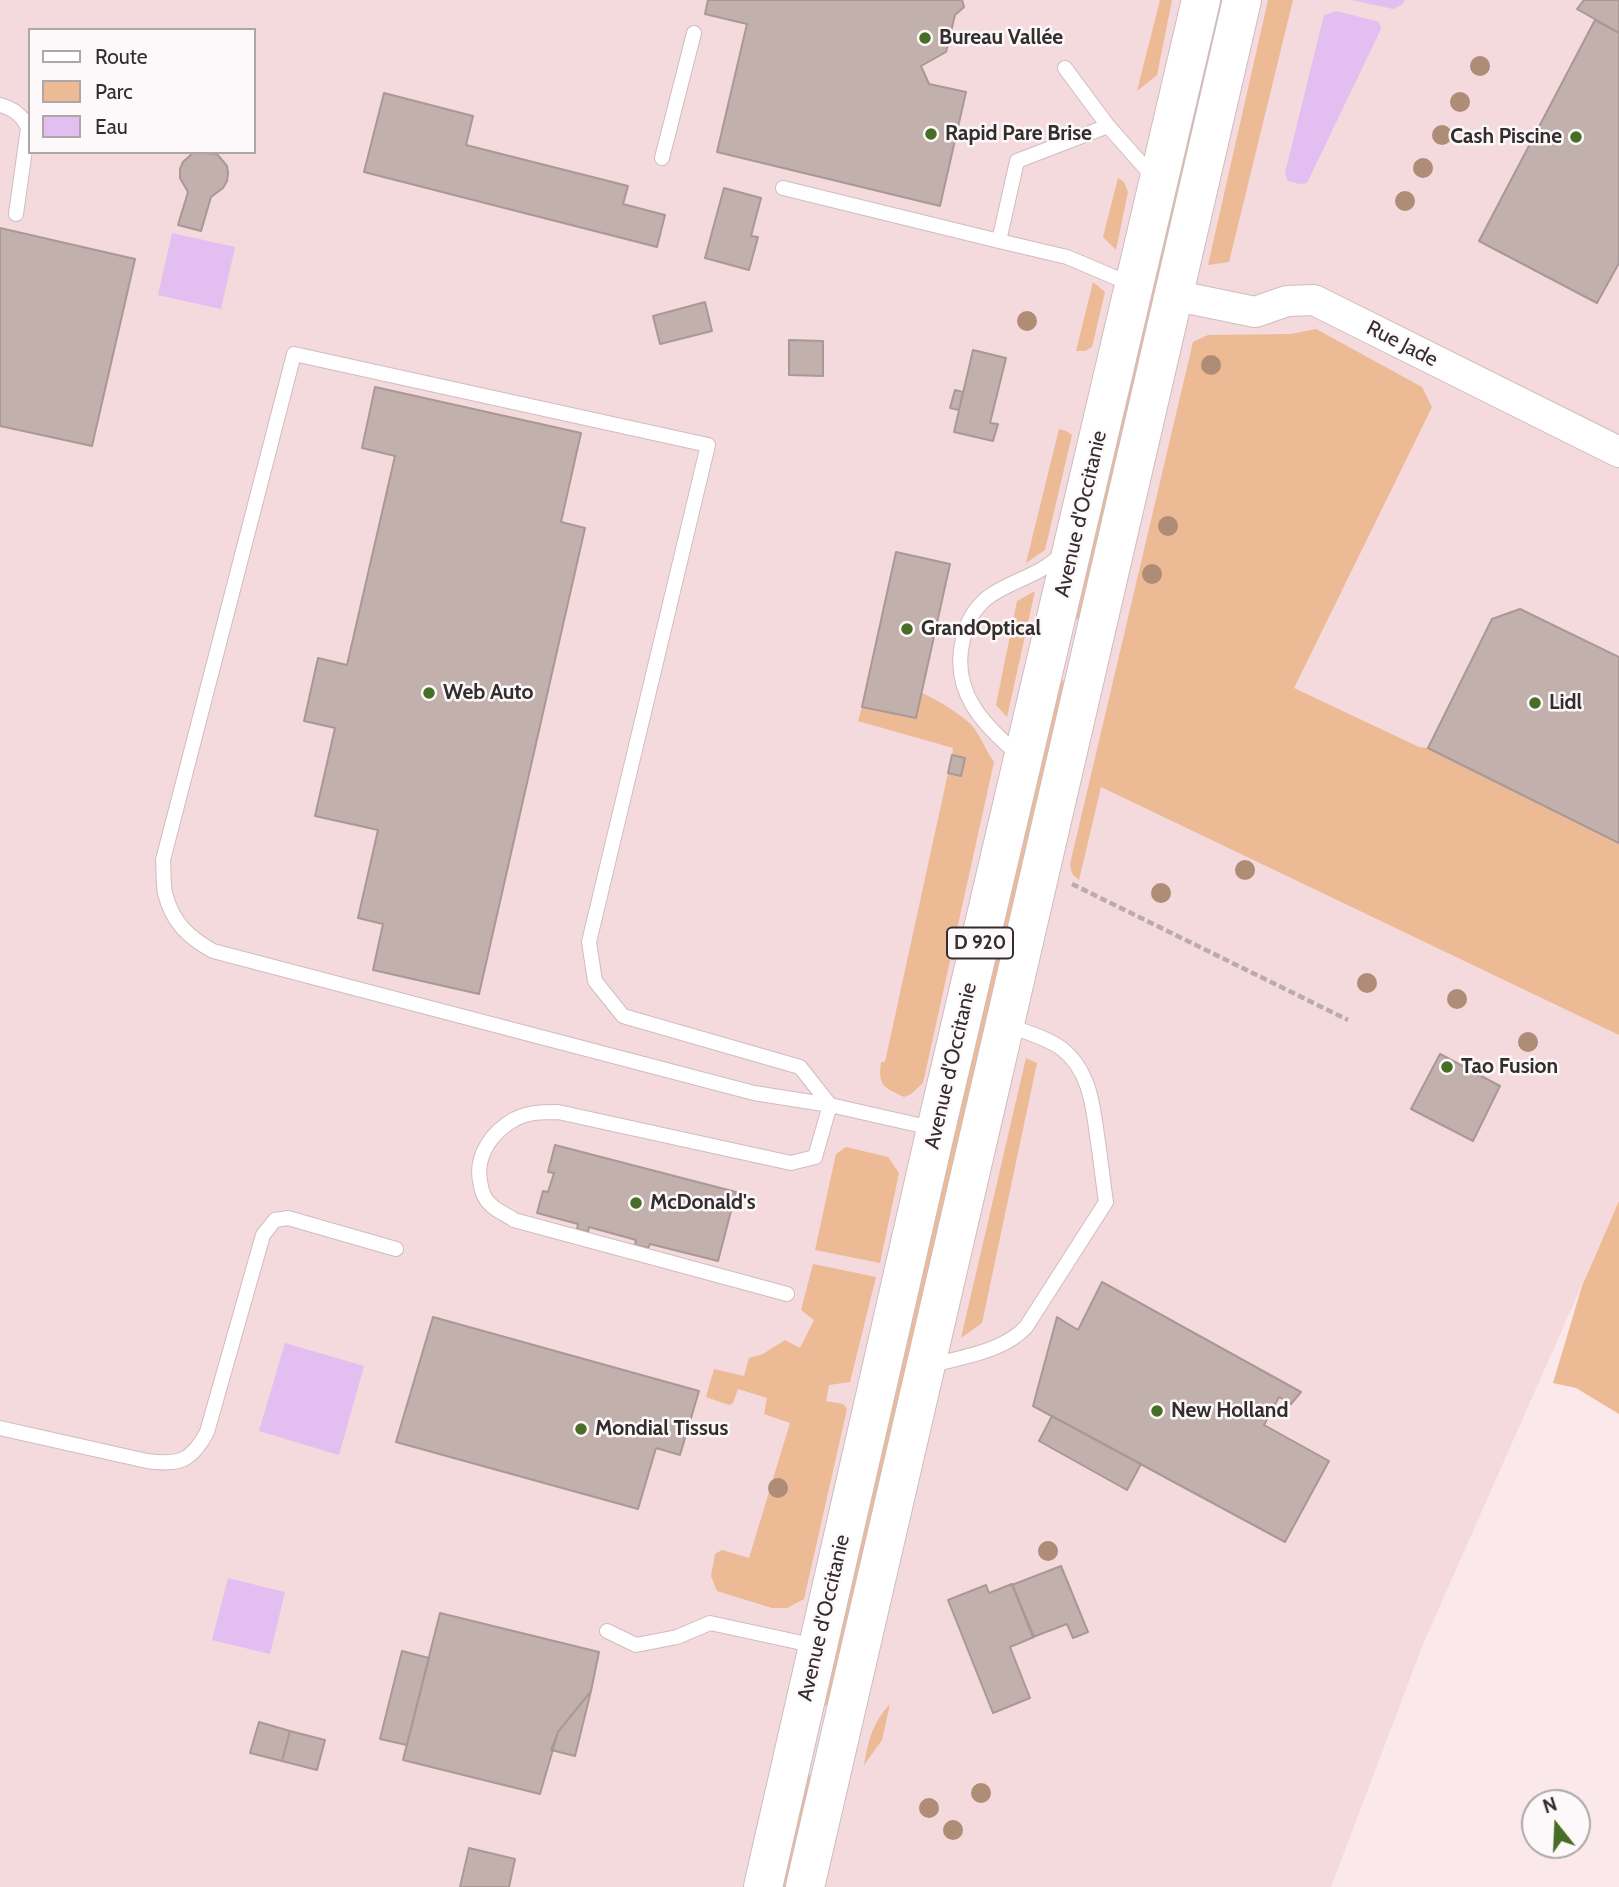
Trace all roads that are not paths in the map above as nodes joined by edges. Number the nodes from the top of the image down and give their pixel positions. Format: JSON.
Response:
{"nodes":[{"id":1,"x":1201,"y":0,"type":"edge"},
{"id":2,"x":1242,"y":0,"type":"edge"},
{"id":3,"x":694,"y":33,"type":"dead end"},
{"id":4,"x":1065,"y":68,"type":"dead end"},
{"id":5,"x":0,"y":106,"type":"edge"},
{"id":6,"x":1108,"y":126,"type":"junction"},
{"id":7,"x":662,"y":158,"type":"dead end"},
{"id":8,"x":1158,"y":182,"type":"junction"},
{"id":9,"x":783,"y":188,"type":"dead end"},
{"id":10,"x":16,"y":214,"type":"dead end"},
{"id":11,"x":999,"y":241,"type":"junction"},
{"id":12,"x":1134,"y":286,"type":"junction"},
{"id":13,"x":1174,"y":293,"type":"junction"},
{"id":14,"x":1619,"y":452,"type":"edge"},
{"id":15,"x":1074,"y":542,"type":"junction"},
{"id":16,"x":1023,"y":758,"type":"junction"},
{"id":17,"x":1004,"y":1024,"type":"junction"},
{"id":18,"x":830,"y":1105,"type":"junction"},
{"id":19,"x":936,"y":1129,"type":"junction"},
{"id":20,"x":397,"y":1249,"type":"dead end"},
{"id":21,"x":787,"y":1294,"type":"dead end"},
{"id":22,"x":925,"y":1367,"type":"junction"},
{"id":23,"x":0,"y":1428,"type":"edge"},
{"id":24,"x":607,"y":1631,"type":"dead end"},
{"id":25,"x":818,"y":1646,"type":"junction"},
{"id":26,"x":763,"y":1887,"type":"edge"},
{"id":27,"x":805,"y":1887,"type":"edge"}],
"edges":[{"from":1,"to":8,"type":"main road","name":"Avenue d'Occitanie","number":"D 920"},
{"from":2,"to":13,"type":"main road","name":"Avenue d'Occitanie","number":"D 920"},
{"from":3,"to":7,"type":"lane"},
{"from":4,"to":6,"type":"lane"},
{"from":5,"to":10,"type":"lane"},
{"from":6,"to":8,"type":"lane"},
{"from":6,"to":11,"type":"lane"},
{"from":8,"to":12,"type":"main road","name":"Avenue d'Occitanie","number":"D 920"},
{"from":9,"to":11,"type":"lane"},
{"from":11,"to":12,"type":"lane"},
{"from":12,"to":15,"type":"main road","name":"Avenue d'Occitanie","number":"D 920"},
{"from":13,"to":14,"type":"street","name":"Rue Jade"},
{"from":13,"to":17,"type":"main road","name":"Avenue d'Occitanie","number":"D 920"},
{"from":15,"to":16,"type":"main road","name":"Avenue d'Occitanie","number":"D 920"},
{"from":15,"to":16,"type":"lane"},
{"from":16,"to":19,"type":"main road","name":"Avenue d'Occitanie","number":"D 920"},
{"from":17,"to":22,"type":"main road","name":"Avenue d'Occitanie","number":"D 920"},
{"from":17,"to":22,"type":"lane"},
{"from":18,"to":18,"type":"lane"},
{"from":18,"to":19,"type":"lane"},
{"from":18,"to":21,"type":"lane"},
{"from":19,"to":25,"type":"main road","name":"Avenue d'Occitanie","number":"D 920"},
{"from":20,"to":23,"type":"lane"},
{"from":22,"to":27,"type":"main road","name":"Avenue d'Occitanie","number":"D 920"},
{"from":24,"to":25,"type":"lane"},
{"from":25,"to":26,"type":"main road","name":"Avenue d'Occitanie","number":"D 920"}]}
